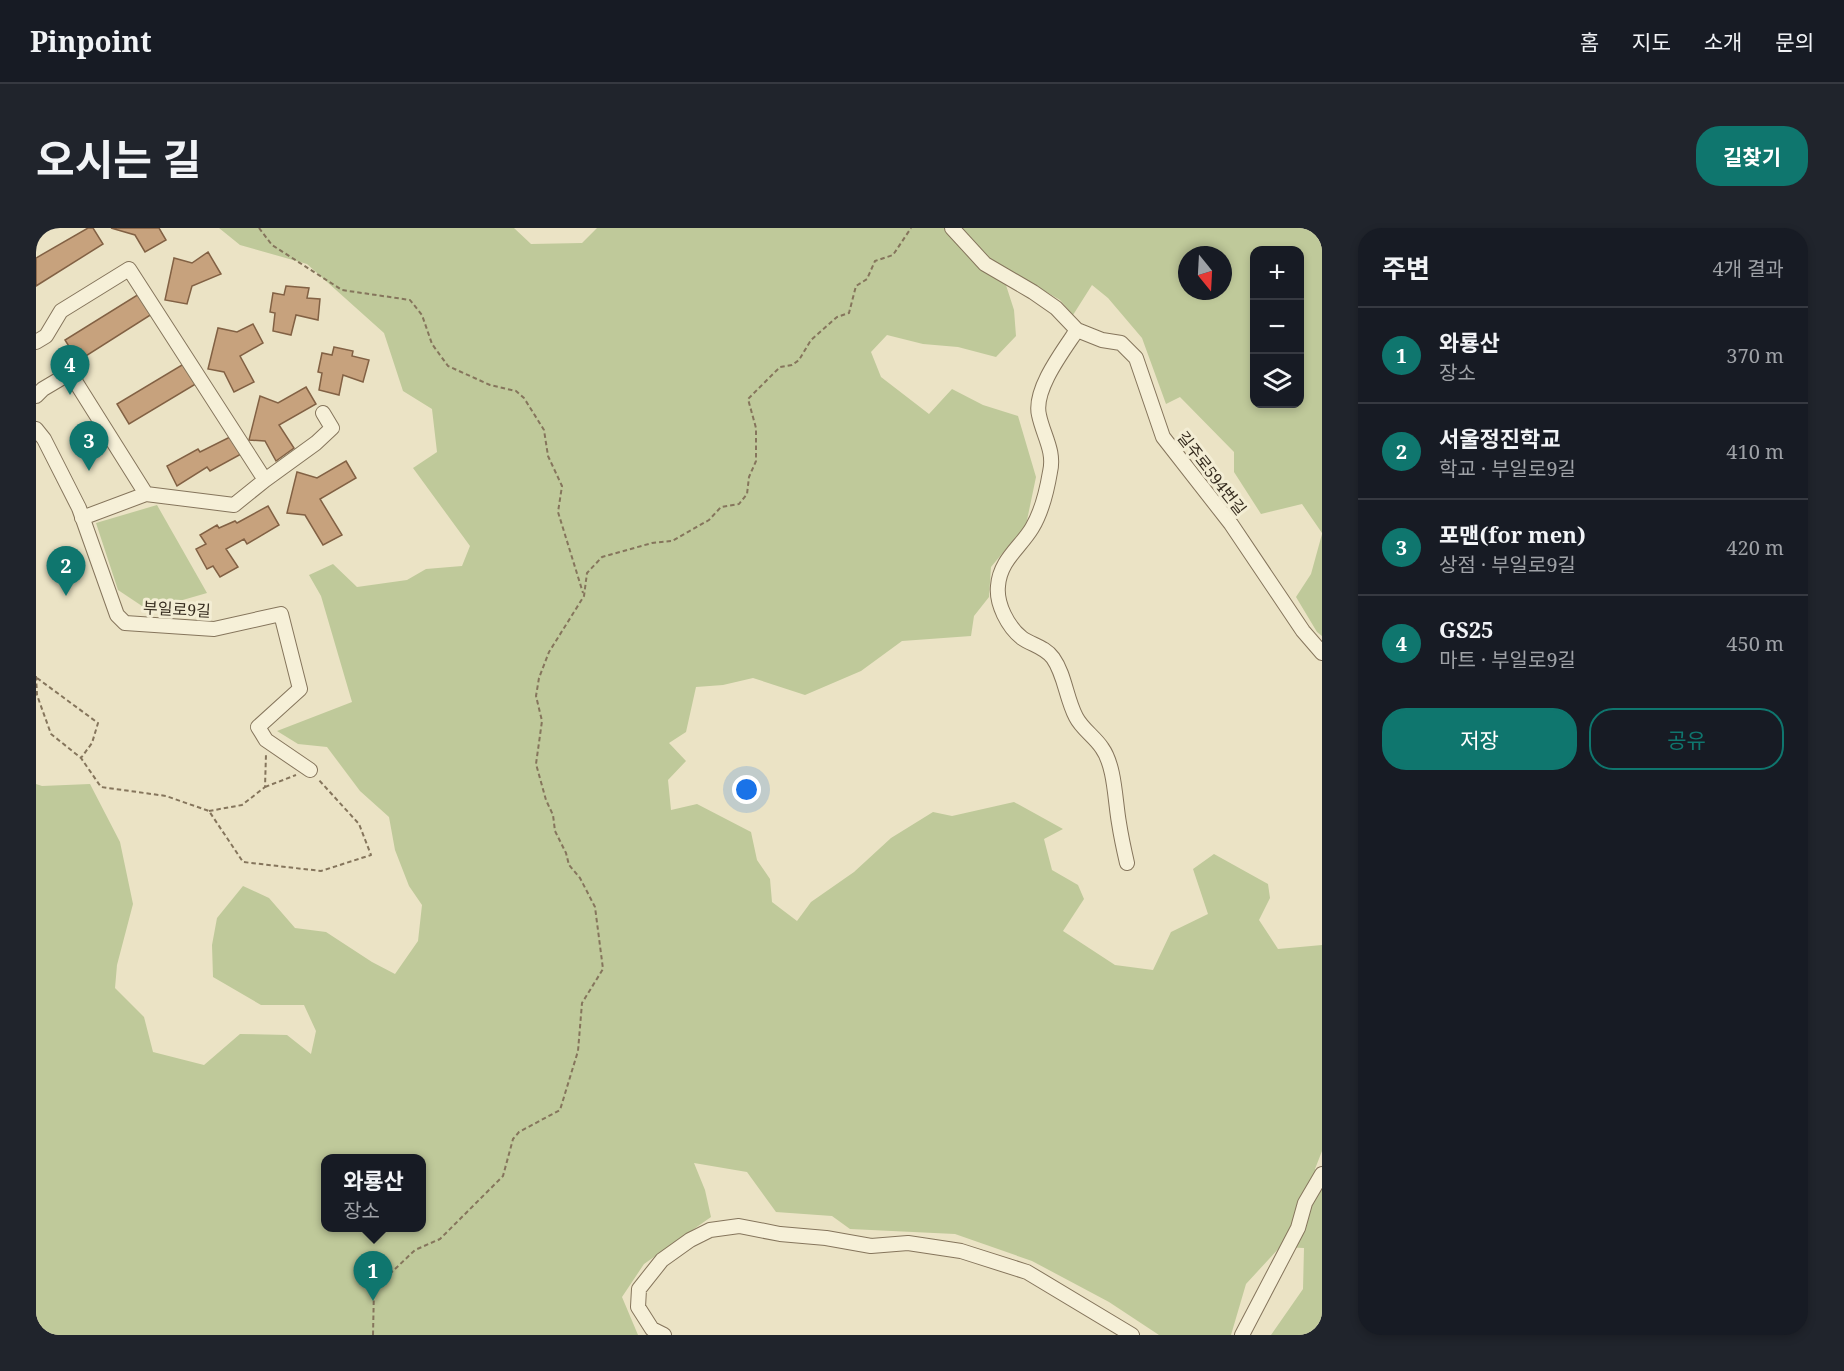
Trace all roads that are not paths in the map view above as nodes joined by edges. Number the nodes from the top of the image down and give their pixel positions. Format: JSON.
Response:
{"nodes":[{"id":1,"x":952,"y":228,"type":"edge"},
{"id":2,"x":1077,"y":330,"type":"junction"},
{"id":3,"x":36,"y":342,"type":"edge"},
{"id":4,"x":36,"y":396,"type":"edge"},
{"id":5,"x":323,"y":412,"type":"dead end"},
{"id":6,"x":36,"y":429,"type":"edge"},
{"id":7,"x":265,"y":480,"type":"junction"},
{"id":8,"x":146,"y":494,"type":"junction"},
{"id":9,"x":82,"y":518,"type":"junction"},
{"id":10,"x":1322,"y":652,"type":"edge"},
{"id":11,"x":310,"y":770,"type":"road end"},
{"id":12,"x":1127,"y":863,"type":"dead end"},
{"id":13,"x":1322,"y":1174,"type":"edge"},
{"id":14,"x":664,"y":1335,"type":"edge"},
{"id":15,"x":1132,"y":1335,"type":"edge"},
{"id":16,"x":1242,"y":1335,"type":"edge"}],
"edges":[{"from":1,"to":2,"type":"street"},
{"from":2,"to":10,"type":"street","name":"길주로594번길"},
{"from":2,"to":12,"type":"street"},
{"from":3,"to":7,"type":"street"},
{"from":4,"to":8,"type":"street"},
{"from":5,"to":7,"type":"street"},
{"from":6,"to":9,"type":"street","name":"부일로9길"},
{"from":7,"to":8,"type":"street"},
{"from":8,"to":9,"type":"street"},
{"from":9,"to":11,"type":"street","name":"부일로9길"},
{"from":13,"to":16,"type":"street"},
{"from":14,"to":15,"type":"street"}]}
